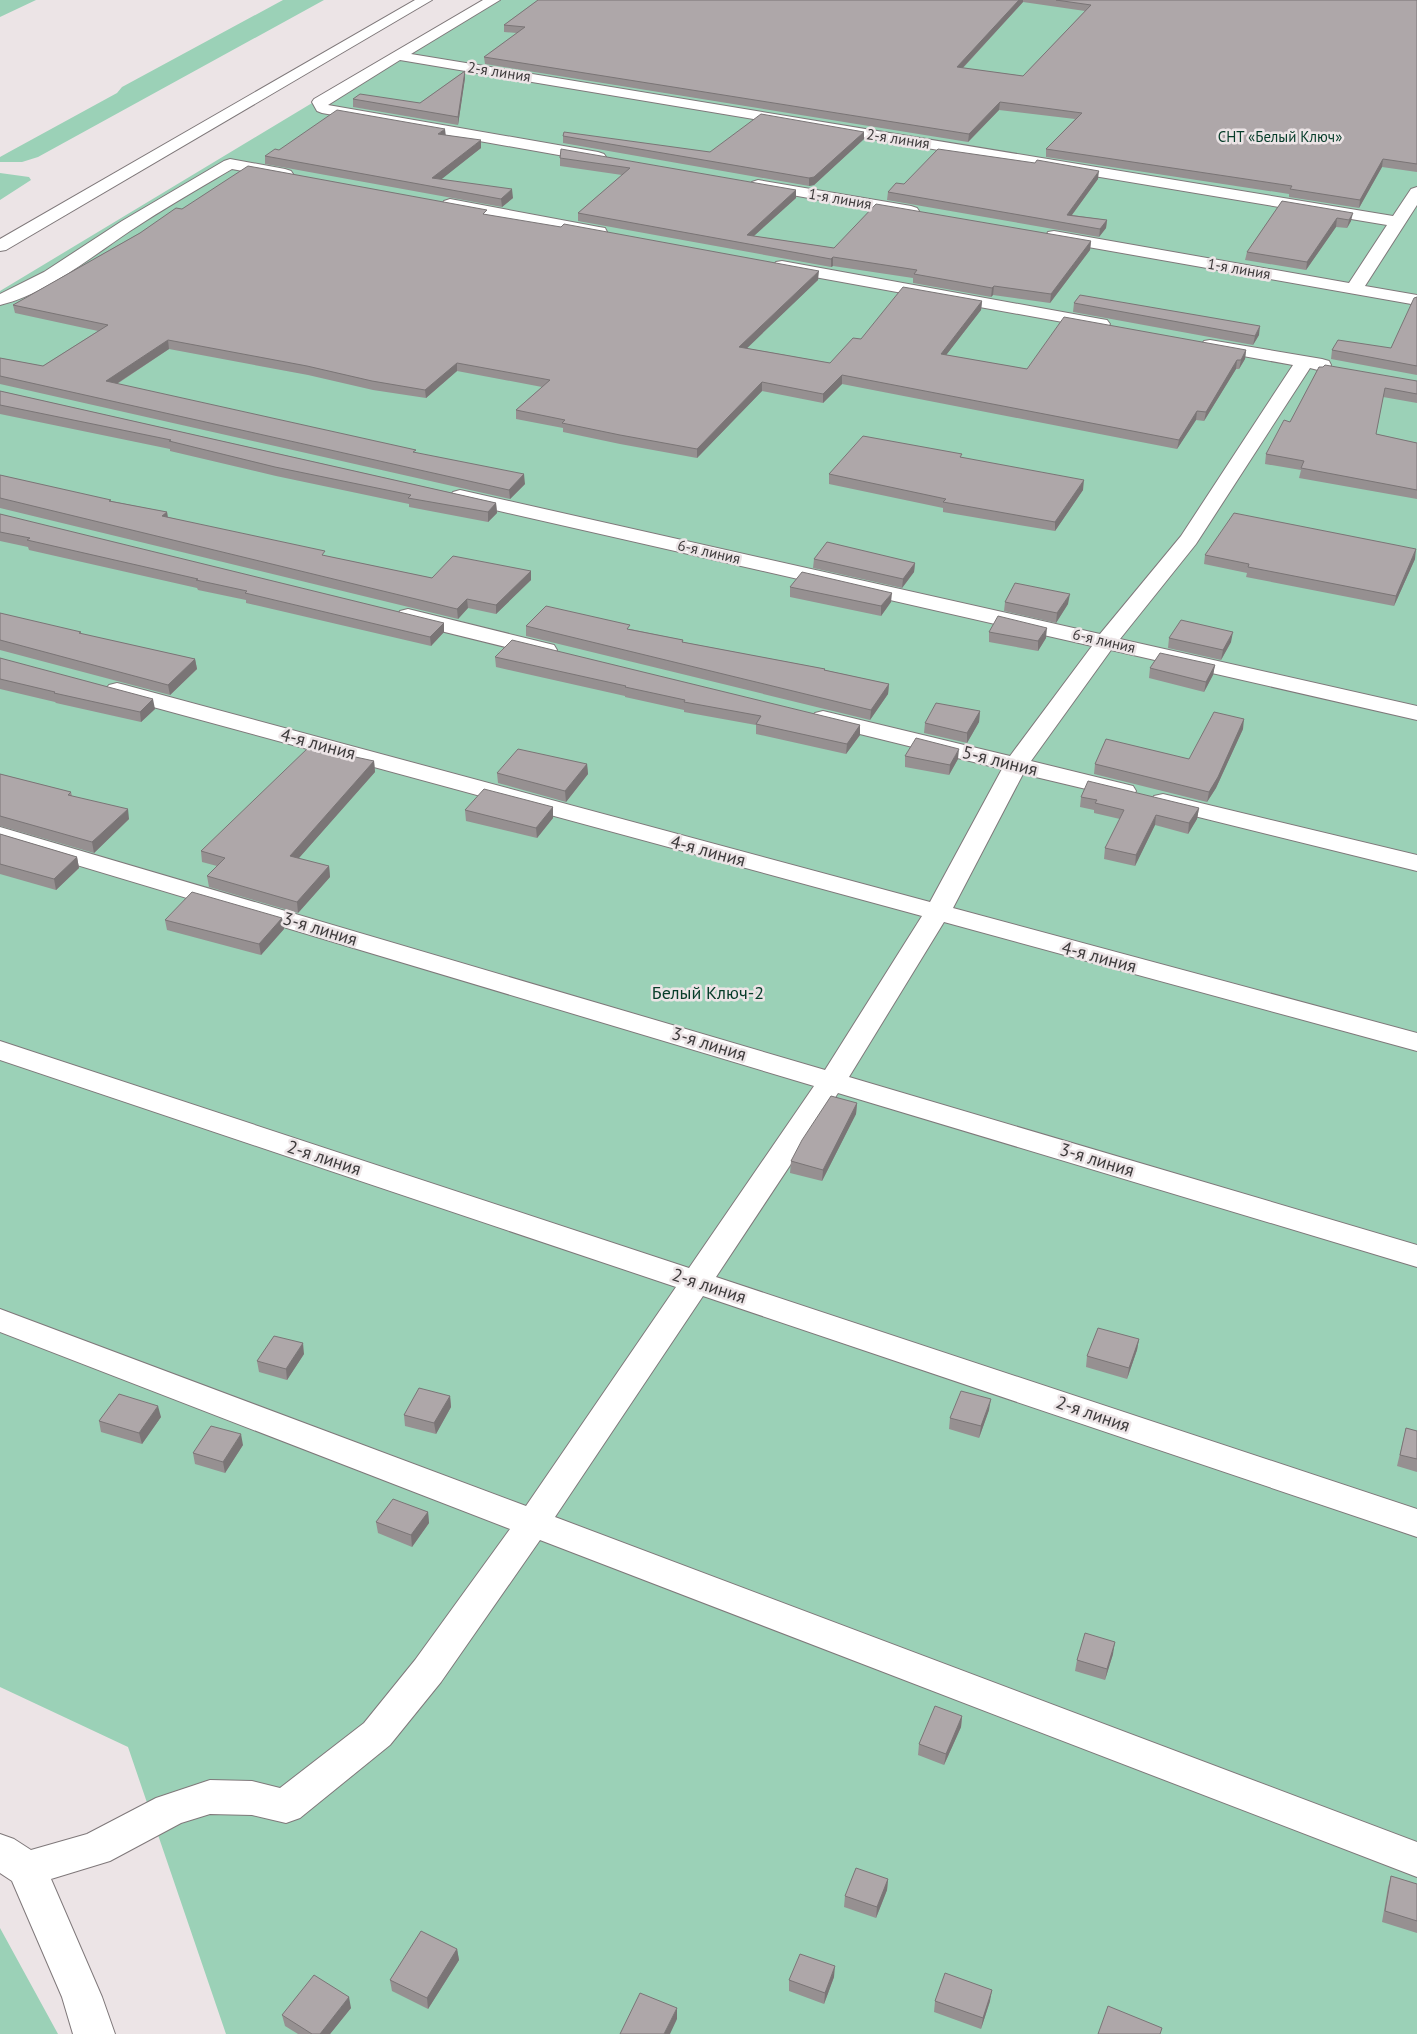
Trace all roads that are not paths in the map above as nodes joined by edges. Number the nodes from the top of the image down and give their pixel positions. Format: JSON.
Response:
{"nodes":[{"id":1,"x":425,"y":0,"type":"edge"},
{"id":2,"x":493,"y":0,"type":"edge"},
{"id":3,"x":399,"y":56,"type":"junction"},
{"id":4,"x":617,"y":160,"type":"edge"},
{"id":5,"x":299,"y":176,"type":"edge"},
{"id":6,"x":744,"y":182,"type":"edge"},
{"id":7,"x":1417,"y":192,"type":"edge"},
{"id":8,"x":436,"y":202,"type":"edge"},
{"id":9,"x":931,"y":215,"type":"edge"},
{"id":10,"x":1398,"y":222,"type":"junction"},
{"id":11,"x":612,"y":234,"type":"edge"},
{"id":12,"x":1039,"y":234,"type":"edge"},
{"id":13,"x":0,"y":246,"type":"edge"},
{"id":14,"x":768,"y":263,"type":"edge"},
{"id":15,"x":1354,"y":289,"type":"junction"},
{"id":16,"x":0,"y":300,"type":"edge"},
{"id":17,"x":1417,"y":300,"type":"edge"},
{"id":18,"x":1120,"y":328,"type":"edge"},
{"id":19,"x":1198,"y":342,"type":"edge"},
{"id":20,"x":1306,"y":362,"type":"junction"},
{"id":21,"x":1343,"y":369,"type":"edge"},
{"id":22,"x":437,"y":490,"type":"edge"},
{"id":23,"x":387,"y":611,"type":"edge"},
{"id":24,"x":1106,"y":642,"type":"junction"},
{"id":25,"x":571,"y":656,"type":"edge"},
{"id":26,"x":96,"y":684,"type":"edge"},
{"id":27,"x":803,"y":713,"type":"edge"},
{"id":28,"x":1417,"y":713,"type":"edge"},
{"id":29,"x":1016,"y":765,"type":"junction"},
{"id":30,"x":0,"y":834,"type":"edge"},
{"id":31,"x":1417,"y":863,"type":"edge"},
{"id":32,"x":936,"y":913,"type":"junction"},
{"id":33,"x":1417,"y":1042,"type":"edge"},
{"id":34,"x":0,"y":1050,"type":"edge"},
{"id":35,"x":832,"y":1081,"type":"junction"},
{"id":36,"x":1417,"y":1256,"type":"edge"},
{"id":37,"x":696,"y":1282,"type":"junction"},
{"id":38,"x":0,"y":1320,"type":"edge"},
{"id":39,"x":533,"y":1523,"type":"junction"},
{"id":40,"x":1417,"y":1523,"type":"edge"},
{"id":41,"x":13,"y":1860,"type":"edge"},
{"id":42,"x":1417,"y":1860,"type":"edge"},
{"id":43,"x":94,"y":2034,"type":"edge"}],
"edges":[{"from":1,"to":13,"type":"street"},
{"from":2,"to":3,"type":"street"},
{"from":3,"to":4,"type":"street"},
{"from":3,"to":10,"type":"street","name":"2-я линия"},
{"from":5,"to":16,"type":"street"},
{"from":6,"to":9,"type":"street","name":"1-я линия"},
{"from":7,"to":10,"type":"street"},
{"from":8,"to":11,"type":"street"},
{"from":10,"to":15,"type":"street"},
{"from":12,"to":15,"type":"street","name":"1-я линия"},
{"from":14,"to":18,"type":"street"},
{"from":15,"to":17,"type":"street","name":"1-я линия"},
{"from":19,"to":20,"type":"street"},
{"from":20,"to":21,"type":"street"},
{"from":20,"to":24,"type":"street"},
{"from":22,"to":24,"type":"street","name":"6-я линия"},
{"from":23,"to":25,"type":"street"},
{"from":24,"to":28,"type":"street","name":"6-я линия"},
{"from":24,"to":29,"type":"street"},
{"from":26,"to":32,"type":"street","name":"4-я линия"},
{"from":27,"to":29,"type":"street","name":"5-я линия"},
{"from":29,"to":31,"type":"street","name":"5-я линия"},
{"from":29,"to":32,"type":"street"},
{"from":30,"to":35,"type":"street","name":"3-я линия"},
{"from":32,"to":33,"type":"street","name":"4-я линия"},
{"from":32,"to":35,"type":"street"},
{"from":34,"to":37,"type":"street","name":"2-я линия"},
{"from":35,"to":36,"type":"street","name":"3-я линия"},
{"from":35,"to":37,"type":"street"},
{"from":37,"to":39,"type":"street"},
{"from":37,"to":40,"type":"street","name":"2-я линия"},
{"from":38,"to":39,"type":"street"},
{"from":39,"to":41,"type":"street"},
{"from":39,"to":42,"type":"street"},
{"from":41,"to":43,"type":"street"}]}
